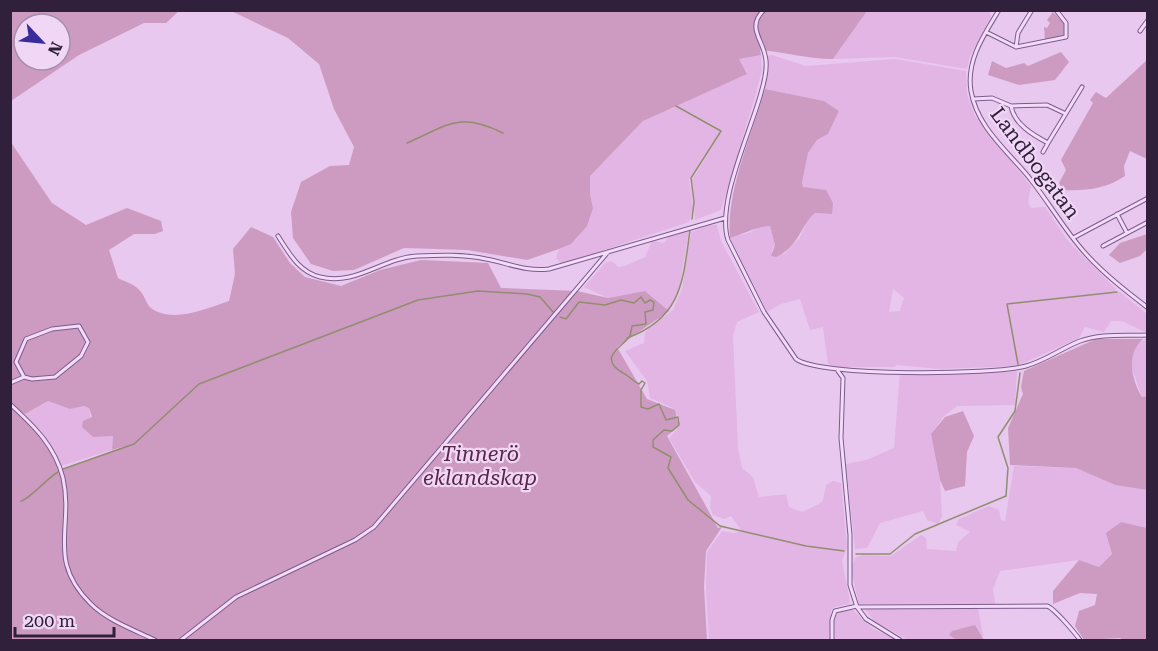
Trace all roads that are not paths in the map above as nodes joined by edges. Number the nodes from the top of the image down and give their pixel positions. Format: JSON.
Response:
{"nodes":[{"id":1,"x":764,"y":10,"type":"edge"},
{"id":2,"x":999,"y":10,"type":"edge"},
{"id":3,"x":1032,"y":10,"type":"edge"},
{"id":4,"x":1056,"y":10,"type":"edge"},
{"id":5,"x":1148,"y":20,"type":"edge"},
{"id":6,"x":1140,"y":31,"type":"dead end"},
{"id":7,"x":986,"y":32,"type":"junction"},
{"id":8,"x":1016,"y":47,"type":"junction"},
{"id":9,"x":1082,"y":87,"type":"dead end"},
{"id":10,"x":973,"y":99,"type":"junction"},
{"id":11,"x":1011,"y":106,"type":"junction"},
{"id":12,"x":1064,"y":113,"type":"junction"},
{"id":13,"x":1048,"y":143,"type":"junction"},
{"id":14,"x":1043,"y":152,"type":"dead end"},
{"id":15,"x":1147,"y":200,"type":"edge"},
{"id":16,"x":1117,"y":214,"type":"junction"},
{"id":17,"x":725,"y":218,"type":"junction"},
{"id":18,"x":1148,"y":222,"type":"edge"},
{"id":19,"x":1127,"y":233,"type":"junction"},
{"id":20,"x":278,"y":236,"type":"dead end"},
{"id":21,"x":1073,"y":238,"type":"junction"},
{"id":22,"x":1103,"y":246,"type":"dead end"},
{"id":23,"x":608,"y":252,"type":"junction"},
{"id":24,"x":1148,"y":308,"type":"edge"},
{"id":25,"x":1148,"y":335,"type":"edge"},
{"id":26,"x":837,"y":370,"type":"junction"},
{"id":27,"x":24,"y":377,"type":"junction"},
{"id":28,"x":10,"y":383,"type":"edge"},
{"id":29,"x":11,"y":406,"type":"edge"},
{"id":30,"x":857,"y":607,"type":"junction"},
{"id":31,"x":154,"y":640,"type":"edge"},
{"id":32,"x":181,"y":640,"type":"edge"},
{"id":33,"x":832,"y":640,"type":"edge"},
{"id":34,"x":900,"y":640,"type":"edge"},
{"id":35,"x":1080,"y":640,"type":"edge"}],
"edges":[{"from":1,"to":17,"type":"street"},
{"from":2,"to":7,"type":"street","name":"Landbogatan"},
{"from":3,"to":8,"type":"street"},
{"from":4,"to":8,"type":"street"},
{"from":5,"to":6,"type":"street"},
{"from":7,"to":8,"type":"street"},
{"from":7,"to":10,"type":"street","name":"Landbogatan"},
{"from":9,"to":12,"type":"street"},
{"from":10,"to":11,"type":"street"},
{"from":10,"to":21,"type":"street","name":"Landbogatan"},
{"from":11,"to":12,"type":"street"},
{"from":11,"to":13,"type":"street"},
{"from":12,"to":13,"type":"street"},
{"from":13,"to":14,"type":"street"},
{"from":15,"to":16,"type":"street"},
{"from":16,"to":19,"type":"street"},
{"from":16,"to":21,"type":"street"},
{"from":17,"to":23,"type":"street"},
{"from":17,"to":26,"type":"street"},
{"from":18,"to":19,"type":"street"},
{"from":19,"to":22,"type":"street"},
{"from":20,"to":23,"type":"street"},
{"from":21,"to":24,"type":"street","name":"Landbogatan"},
{"from":23,"to":32,"type":"street"},
{"from":25,"to":26,"type":"street"},
{"from":26,"to":30,"type":"street"},
{"from":27,"to":27,"type":"street"},
{"from":27,"to":28,"type":"street"},
{"from":29,"to":31,"type":"street"},
{"from":30,"to":33,"type":"street"},
{"from":30,"to":34,"type":"street"},
{"from":30,"to":35,"type":"street"}]}
